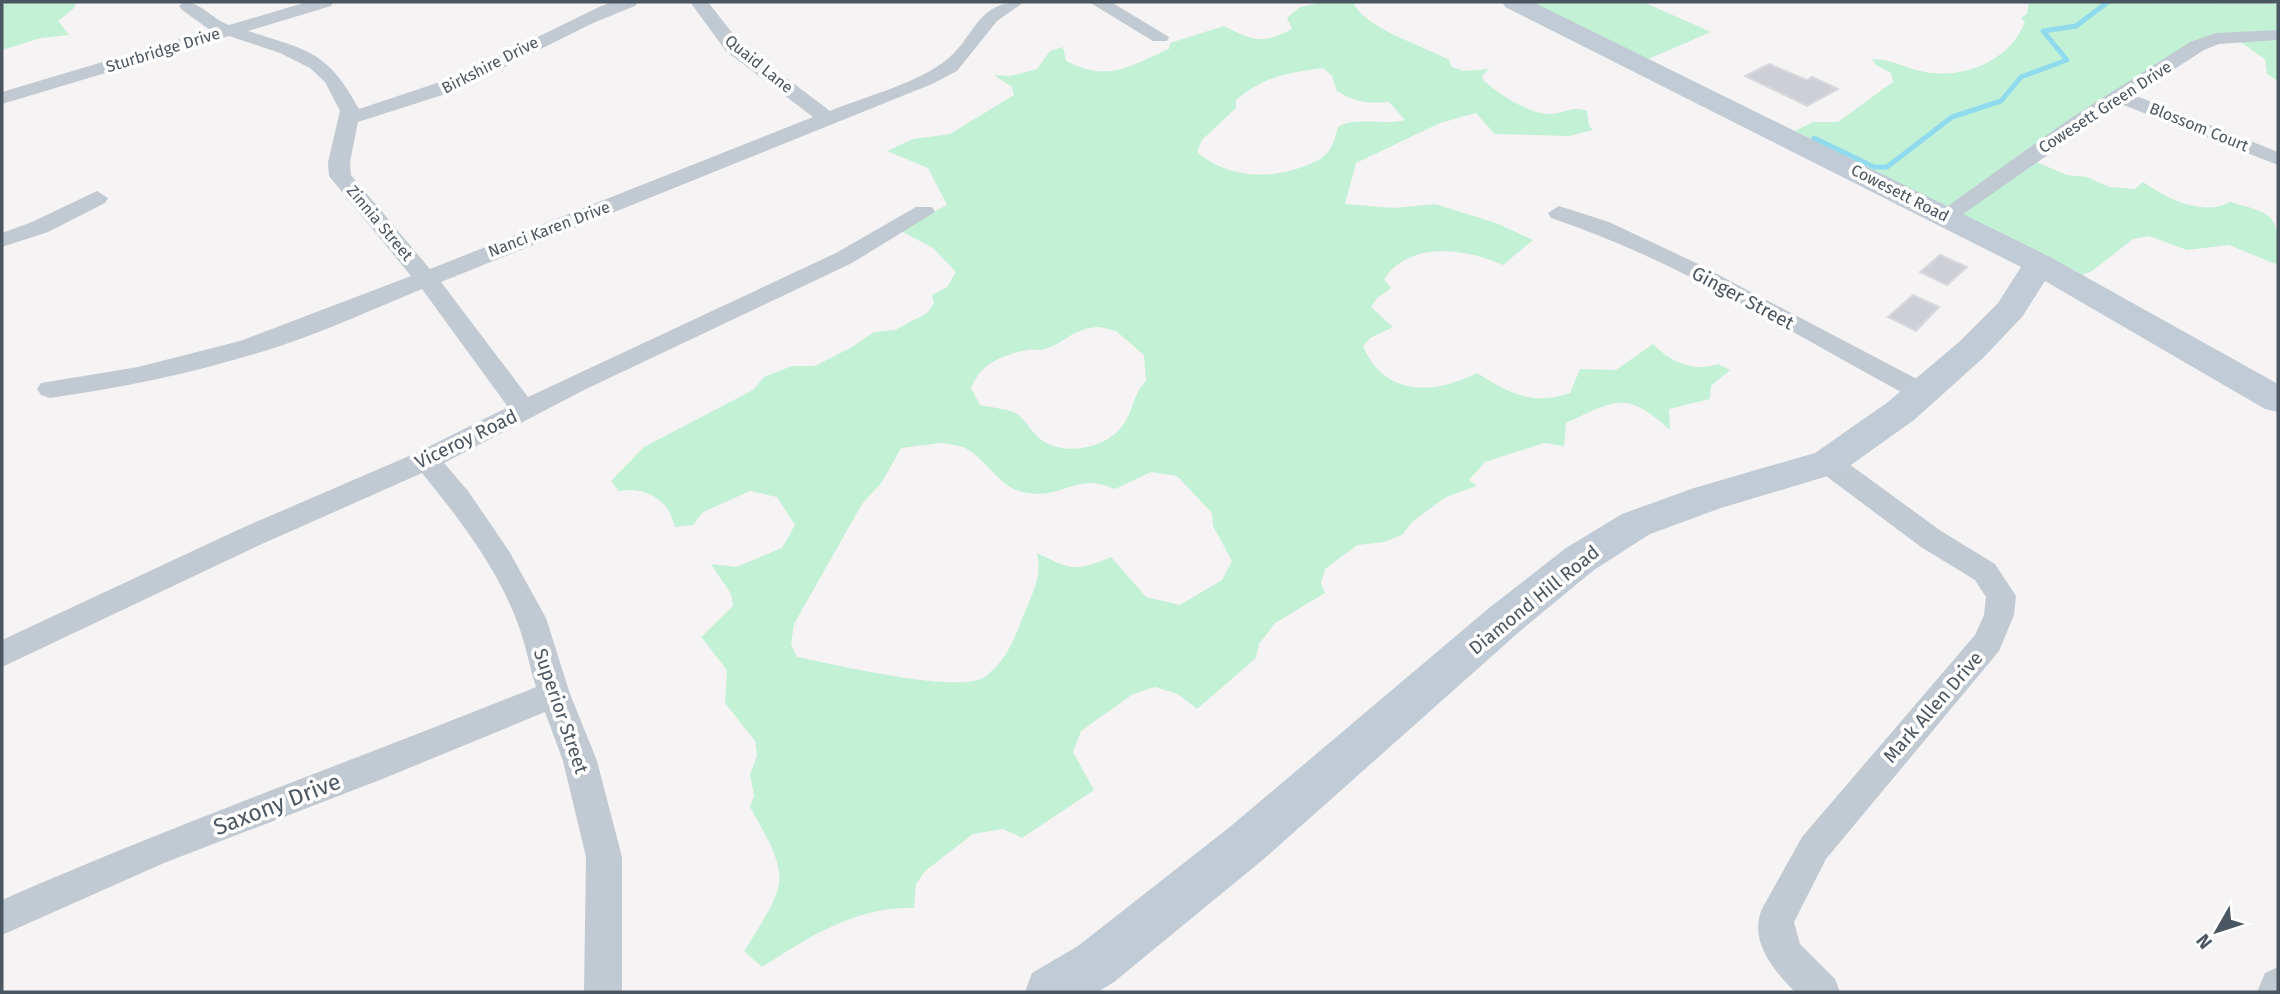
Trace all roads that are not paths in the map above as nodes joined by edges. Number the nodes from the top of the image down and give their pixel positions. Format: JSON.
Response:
{"nodes":[{"id":1,"x":325,"y":2,"type":"edge"},
{"id":2,"x":629,"y":2,"type":"edge"},
{"id":3,"x":699,"y":2,"type":"edge"},
{"id":4,"x":1015,"y":2,"type":"edge"},
{"id":5,"x":1098,"y":2,"type":"edge"},
{"id":6,"x":1514,"y":2,"type":"edge"},
{"id":7,"x":188,"y":6,"type":"dead end"},
{"id":8,"x":231,"y":29,"type":"junction"},
{"id":9,"x":2278,"y":35,"type":"edge"},
{"id":10,"x":1160,"y":37,"type":"dead end"},
{"id":11,"x":2119,"y":96,"type":"junction"},
{"id":12,"x":2,"y":98,"type":"edge"},
{"id":13,"x":348,"y":118,"type":"junction"},
{"id":14,"x":827,"y":118,"type":"junction"},
{"id":15,"x":2278,"y":159,"type":"edge"},
{"id":16,"x":97,"y":198,"type":"dead end"},
{"id":17,"x":924,"y":212,"type":"dead end"},
{"id":18,"x":1559,"y":213,"type":"dead end"},
{"id":19,"x":1945,"y":216,"type":"junction"},
{"id":20,"x":2,"y":240,"type":"edge"},
{"id":21,"x":2039,"y":264,"type":"junction"},
{"id":22,"x":424,"y":278,"type":"junction"},
{"id":23,"x":50,"y":389,"type":"dead end"},
{"id":24,"x":1923,"y":393,"type":"junction"},
{"id":25,"x":2278,"y":400,"type":"edge"},
{"id":26,"x":524,"y":410,"type":"junction"},
{"id":27,"x":426,"y":460,"type":"junction"},
{"id":28,"x":1828,"y":463,"type":"junction"},
{"id":29,"x":2,"y":654,"type":"edge"},
{"id":30,"x":554,"y":694,"type":"junction"},
{"id":31,"x":2,"y":918,"type":"edge"},
{"id":32,"x":2278,"y":986,"type":"edge"},
{"id":33,"x":603,"y":992,"type":"edge"},
{"id":34,"x":1051,"y":992,"type":"edge"},
{"id":35,"x":1821,"y":992,"type":"edge"},
{"id":36,"x":2276,"y":992,"type":"edge"}],
"edges":[{"from":1,"to":8,"type":"street","name":"Sturbridge Drive"},
{"from":2,"to":13,"type":"street","name":"Birkshire Drive"},
{"from":3,"to":14,"type":"street","name":"Quaid Lane"},
{"from":4,"to":14,"type":"street","name":"Nanci Karen Drive"},
{"from":5,"to":10,"type":"street"},
{"from":6,"to":19,"type":"street","name":"Cowesett Road"},
{"from":7,"to":8,"type":"street","name":"Zinnia Street"},
{"from":8,"to":12,"type":"street","name":"Sturbridge Drive"},
{"from":8,"to":13,"type":"street","name":"Zinnia Street"},
{"from":9,"to":11,"type":"street","name":"Cowesett Green Drive"},
{"from":11,"to":15,"type":"street","name":"Blossom Court"},
{"from":11,"to":19,"type":"street","name":"Cowesett Green Drive"},
{"from":13,"to":22,"type":"street","name":"Zinnia Street"},
{"from":14,"to":22,"type":"street","name":"Nanci Karen Drive"},
{"from":16,"to":20,"type":"street"},
{"from":17,"to":26,"type":"street","name":"Viceroy Road"},
{"from":18,"to":24,"type":"street","name":"Ginger Street"},
{"from":19,"to":21,"type":"street","name":"Cowesett Road"},
{"from":21,"to":24,"type":"street","name":"Diamond Hill Road"},
{"from":21,"to":25,"type":"street","name":"Cowesett Road"},
{"from":22,"to":23,"type":"street","name":"Nanci Karen Drive"},
{"from":22,"to":26,"type":"street","name":"Zinnia Street"},
{"from":24,"to":28,"type":"street","name":"Diamond Hill Road"},
{"from":26,"to":27,"type":"street","name":"Viceroy Road"},
{"from":27,"to":29,"type":"street","name":"Viceroy Road"},
{"from":27,"to":30,"type":"street","name":"Superior Street"},
{"from":28,"to":34,"type":"street","name":"Diamond Hill Road"},
{"from":28,"to":35,"type":"street","name":"Mark Allen Drive"},
{"from":30,"to":31,"type":"street","name":"Saxony Drive"},
{"from":30,"to":33,"type":"street","name":"Superior Street"},
{"from":32,"to":36,"type":"street"}]}
